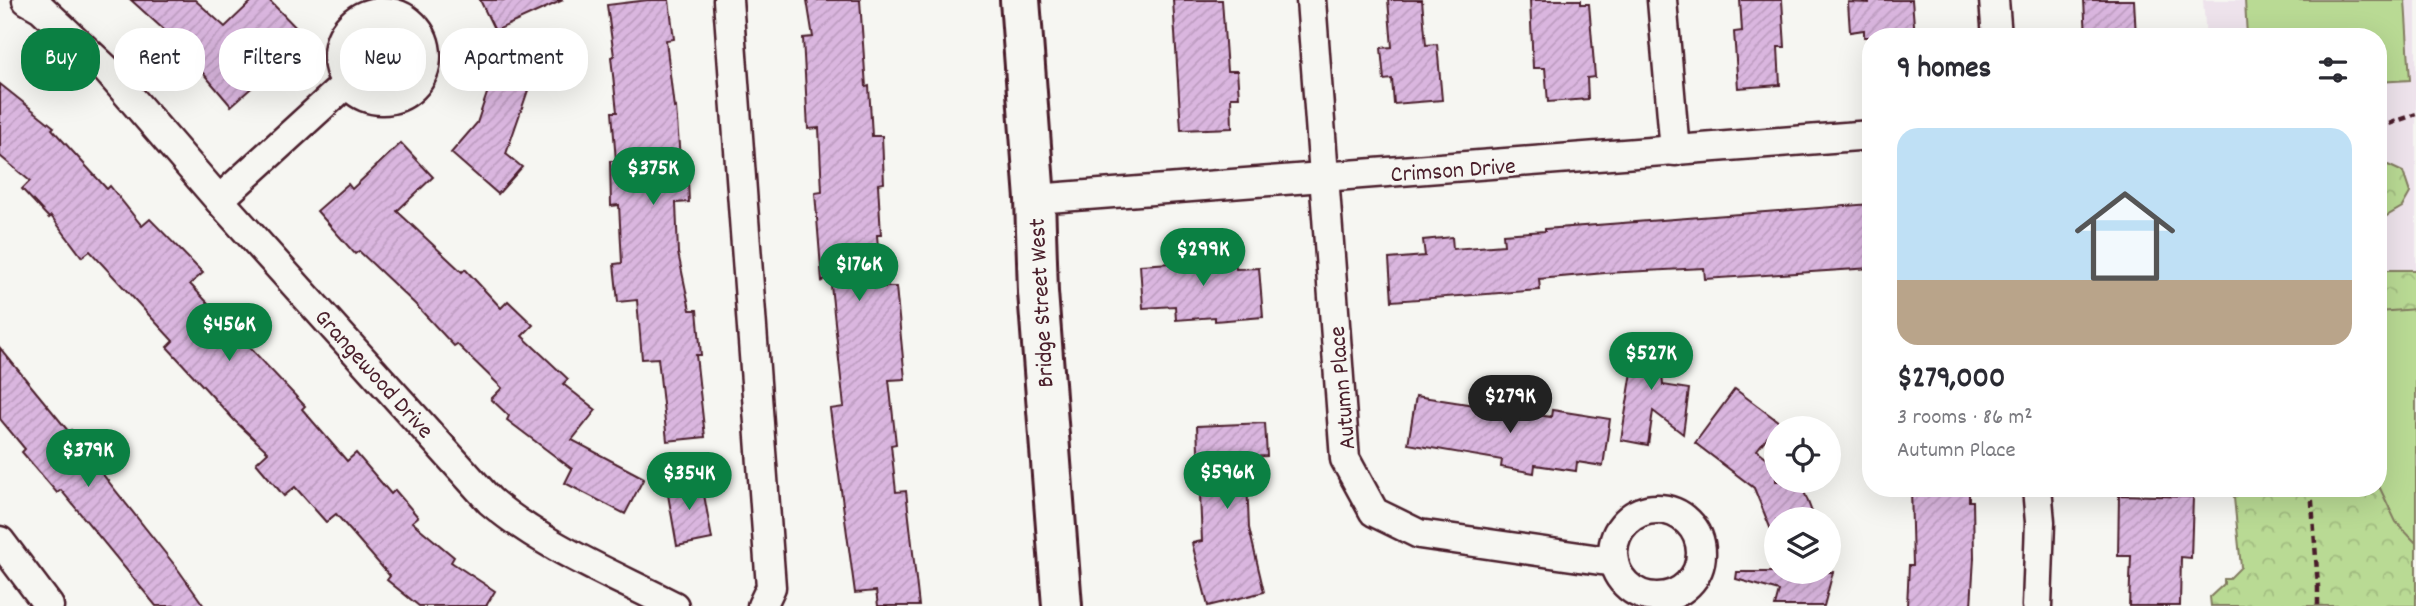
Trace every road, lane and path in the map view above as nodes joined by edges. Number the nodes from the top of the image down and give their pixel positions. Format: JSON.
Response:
{"nodes":[{"id":1,"x":27,"y":0,"type":"edge"},
{"id":2,"x":728,"y":0,"type":"edge"},
{"id":3,"x":1020,"y":0,"type":"edge"},
{"id":4,"x":1311,"y":0,"type":"edge"},
{"id":5,"x":1662,"y":0,"type":"edge"},
{"id":6,"x":1994,"y":0,"type":"edge"},
{"id":7,"x":1996,"y":28,"type":"edge"},
{"id":8,"x":340,"y":89,"type":"edge"},
{"id":9,"x":2416,"y":114,"type":"edge"},
{"id":10,"x":2387,"y":125,"type":"edge"},
{"id":11,"x":1862,"y":136,"type":"edge"},
{"id":12,"x":1675,"y":151,"type":"junction"},
{"id":13,"x":1324,"y":179,"type":"junction"},
{"id":14,"x":1035,"y":199,"type":"junction"},
{"id":15,"x":219,"y":200,"type":"junction"},
{"id":16,"x":2038,"y":497,"type":"edge"},
{"id":17,"x":2312,"y":497,"type":"edge"},
{"id":18,"x":0,"y":541,"type":"edge"},
{"id":19,"x":1614,"y":562,"type":"dead end"},
{"id":20,"x":49,"y":606,"type":"edge"},
{"id":21,"x":674,"y":606,"type":"edge"},
{"id":22,"x":762,"y":606,"type":"edge"},
{"id":23,"x":1062,"y":606,"type":"edge"},
{"id":24,"x":2037,"y":606,"type":"edge"},
{"id":25,"x":2318,"y":606,"type":"edge"}],
"edges":[{"from":1,"to":15,"type":"street","name":"Grangewood Drive"},
{"from":2,"to":22,"type":"street"},
{"from":3,"to":14,"type":"main road","name":"Bridge Street West"},
{"from":4,"to":13,"type":"street","name":"Autumn Place"},
{"from":5,"to":12,"type":"street"},
{"from":6,"to":7,"type":"street"},
{"from":8,"to":15,"type":"street"},
{"from":9,"to":10,"type":"path"},
{"from":11,"to":12,"type":"street","name":"Crimson Drive"},
{"from":12,"to":13,"type":"street","name":"Crimson Drive"},
{"from":13,"to":14,"type":"street","name":"Crimson Drive"},
{"from":13,"to":19,"type":"street","name":"Autumn Place"},
{"from":14,"to":23,"type":"main road","name":"Bridge Street West"},
{"from":15,"to":21,"type":"street","name":"Grangewood Drive"},
{"from":16,"to":24,"type":"street"},
{"from":17,"to":25,"type":"path"},
{"from":18,"to":20,"type":"street"}]}
